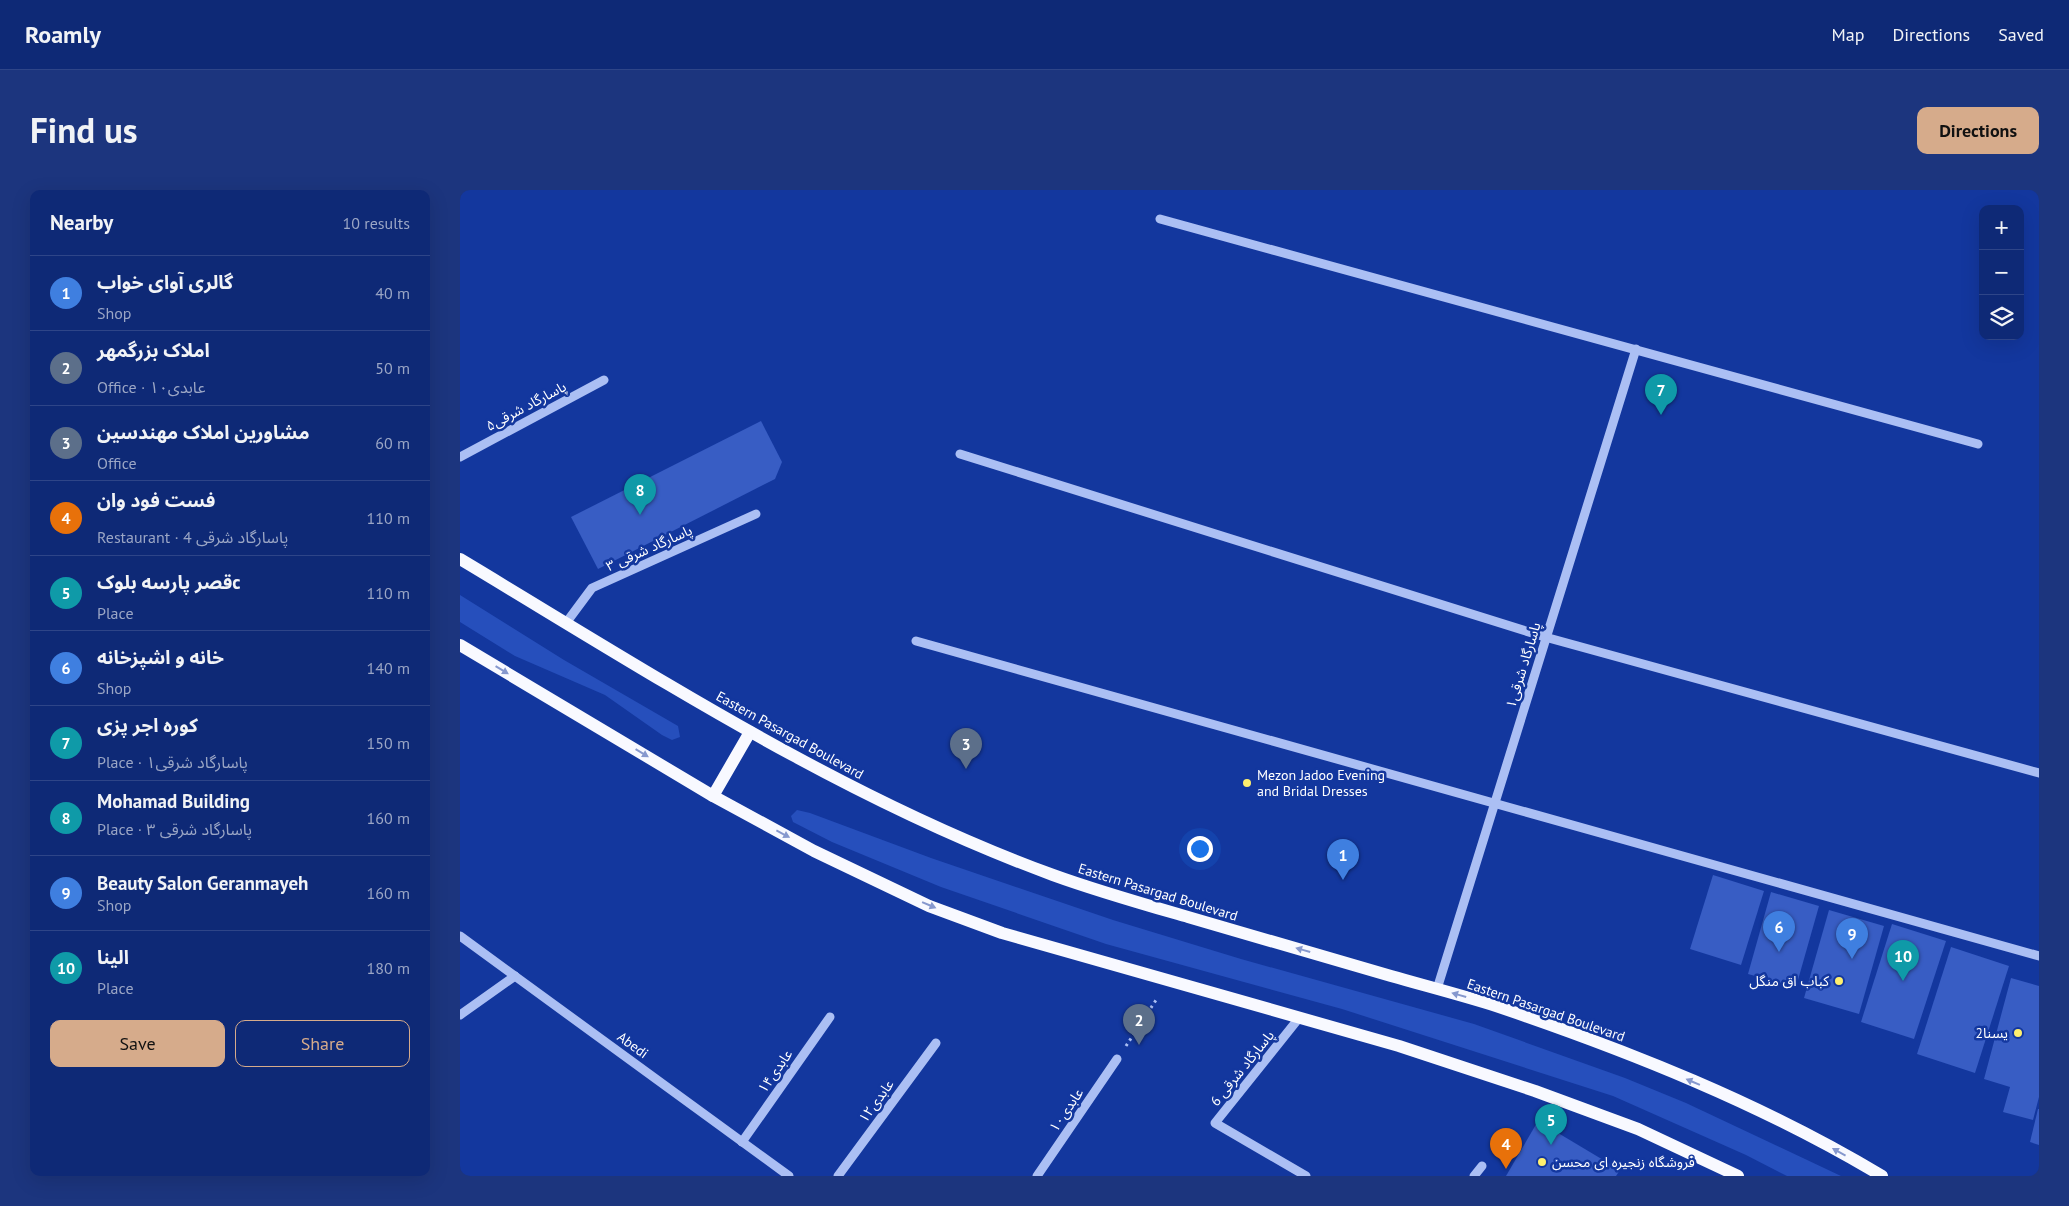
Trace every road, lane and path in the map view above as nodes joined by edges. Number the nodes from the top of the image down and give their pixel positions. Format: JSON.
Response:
{"nodes":[{"id":1,"x":1160,"y":218,"type":"dead end"},
{"id":2,"x":1636,"y":349,"type":"junction"},
{"id":3,"x":604,"y":380,"type":"dead end"},
{"id":4,"x":1978,"y":444,"type":"dead end"},
{"id":5,"x":960,"y":454,"type":"dead end"},
{"id":6,"x":460,"y":457,"type":"edge"},
{"id":7,"x":756,"y":514,"type":"dead end"},
{"id":8,"x":460,"y":560,"type":"edge"},
{"id":9,"x":566,"y":623,"type":"junction"},
{"id":10,"x":1545,"y":637,"type":"junction"},
{"id":11,"x":916,"y":641,"type":"dead end"},
{"id":12,"x":460,"y":645,"type":"edge"},
{"id":13,"x":750,"y":732,"type":"junction"},
{"id":14,"x":2039,"y":773,"type":"edge"},
{"id":15,"x":713,"y":796,"type":"junction"},
{"id":16,"x":1494,"y":804,"type":"junction"},
{"id":17,"x":460,"y":936,"type":"edge"},
{"id":18,"x":2039,"y":956,"type":"edge"},
{"id":19,"x":514,"y":976,"type":"junction"},
{"id":20,"x":1169,"y":981,"type":"junction"},
{"id":21,"x":1437,"y":989,"type":"junction"},
{"id":22,"x":460,"y":1015,"type":"edge"},
{"id":23,"x":830,"y":1017,"type":"dead end"},
{"id":24,"x":1300,"y":1018,"type":"junction"},
{"id":25,"x":936,"y":1043,"type":"dead end"},
{"id":26,"x":1117,"y":1058,"type":"joint"},
{"id":27,"x":742,"y":1142,"type":"junction"},
{"id":28,"x":1482,"y":1166,"type":"dead end"},
{"id":29,"x":790,"y":1176,"type":"edge"},
{"id":30,"x":838,"y":1176,"type":"edge"},
{"id":31,"x":1037,"y":1176,"type":"edge"},
{"id":32,"x":1306,"y":1176,"type":"edge"},
{"id":33,"x":1474,"y":1176,"type":"edge"},
{"id":34,"x":1738,"y":1176,"type":"edge"},
{"id":35,"x":1882,"y":1176,"type":"edge"}],
"edges":[{"from":1,"to":2,"type":"street"},
{"from":2,"to":4,"type":"street"},
{"from":2,"to":10,"type":"street","name":"پاسارگاد شرقی۱"},
{"from":3,"to":6,"type":"street","name":"پاسارگاد شرقی۵"},
{"from":5,"to":10,"type":"street"},
{"from":7,"to":9,"type":"street","name":"پاسارگاد شرقی ۳"},
{"from":8,"to":9,"type":"main road","name":"Eastern Pasargad Boulevard"},
{"from":9,"to":13,"type":"main road","name":"Eastern Pasargad Boulevard"},
{"from":10,"to":14,"type":"street"},
{"from":10,"to":16,"type":"street","name":"پاسارگاد شرقی۱"},
{"from":11,"to":16,"type":"street"},
{"from":12,"to":15,"type":"main road","one_way":true},
{"from":13,"to":15,"type":"main road"},
{"from":21,"to":13,"type":"main road","name":"Eastern Pasargad Boulevard","one_way":true},
{"from":15,"to":20,"type":"main road","one_way":true},
{"from":16,"to":18,"type":"street"},
{"from":16,"to":21,"type":"street","name":"پاسارگاد شرقی۱"},
{"from":17,"to":19,"type":"street","name":"Abedi"},
{"from":19,"to":22,"type":"street"},
{"from":19,"to":27,"type":"street","name":"Abedi"},
{"from":20,"to":24,"type":"main road"},
{"from":20,"to":26,"type":"path"},
{"from":35,"to":21,"type":"main road","name":"Eastern Pasargad Boulevard","one_way":true},
{"from":23,"to":27,"type":"street","name":"عابدی۱۴"},
{"from":24,"to":32,"type":"street","name":"6 پاسارگاد شرقی"},
{"from":24,"to":34,"type":"main road"},
{"from":25,"to":30,"type":"street","name":"عابدی۱۲"},
{"from":26,"to":31,"type":"street","name":"عابدی۱۰"},
{"from":27,"to":29,"type":"street","name":"Abedi"},
{"from":28,"to":33,"type":"street"}]}
